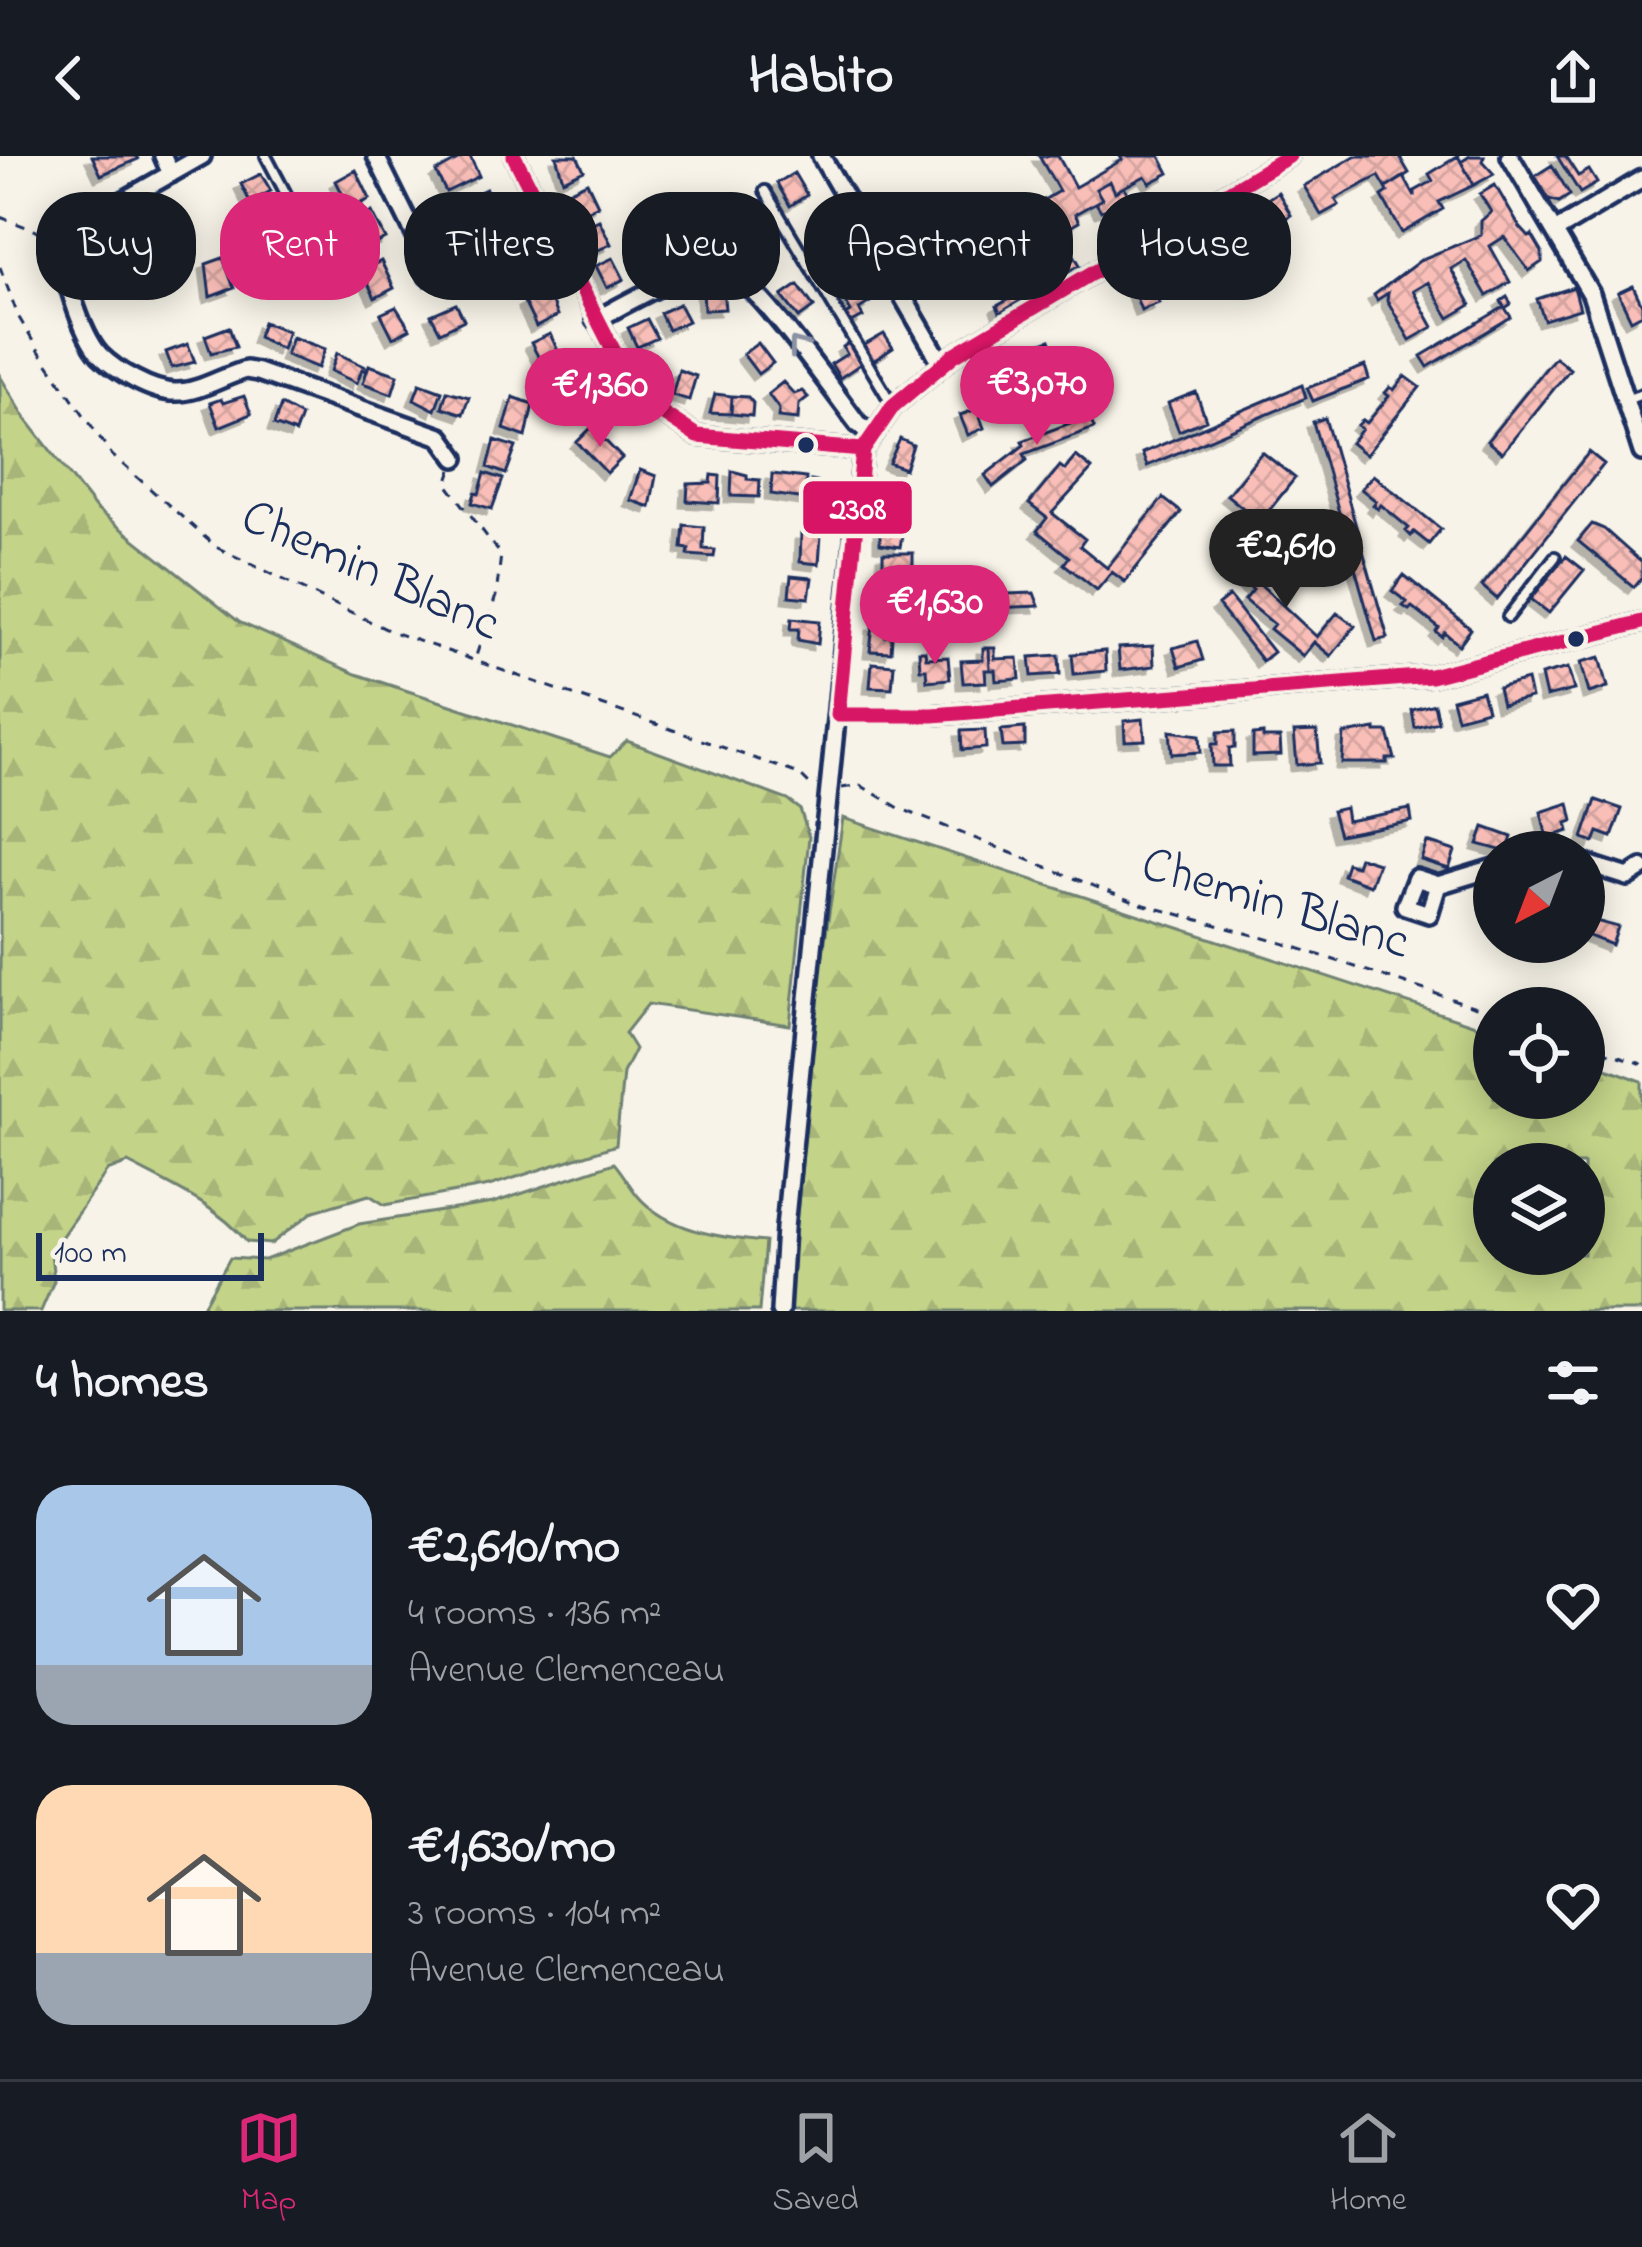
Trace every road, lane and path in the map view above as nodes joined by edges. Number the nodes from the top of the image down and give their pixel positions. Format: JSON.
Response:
{"nodes":[{"id":1,"x":163,"y":156,"type":"edge"},
{"id":2,"x":202,"y":156,"type":"edge"},
{"id":3,"x":266,"y":156,"type":"edge"},
{"id":4,"x":376,"y":156,"type":"edge"},
{"id":5,"x":514,"y":156,"type":"edge"},
{"id":6,"x":821,"y":156,"type":"edge"},
{"id":7,"x":1289,"y":156,"type":"edge"},
{"id":8,"x":1510,"y":156,"type":"edge"},
{"id":9,"x":1269,"y":162,"type":"edge"},
{"id":10,"x":171,"y":174,"type":"junction"},
{"id":11,"x":1642,"y":179,"type":"edge"},
{"id":12,"x":765,"y":191,"type":"dead end"},
{"id":13,"x":139,"y":192,"type":"edge"},
{"id":14,"x":285,"y":192,"type":"edge"},
{"id":15,"x":404,"y":213,"type":"edge"},
{"id":16,"x":0,"y":217,"type":"edge"},
{"id":17,"x":36,"y":231,"type":"edge"},
{"id":18,"x":1555,"y":231,"type":"junction"},
{"id":19,"x":0,"y":267,"type":"edge"},
{"id":20,"x":75,"y":300,"type":"edge"},
{"id":21,"x":595,"y":320,"type":"junction"},
{"id":22,"x":942,"y":364,"type":"junction"},
{"id":23,"x":1642,"y":394,"type":"edge"},
{"id":24,"x":1624,"y":400,"type":"junction"},
{"id":25,"x":893,"y":406,"type":"junction"},
{"id":26,"x":872,"y":434,"type":"junction"},
{"id":27,"x":863,"y":450,"type":"junction"},
{"id":28,"x":1642,"y":452,"type":"edge"},
{"id":29,"x":456,"y":458,"type":"joint"},
{"id":30,"x":1555,"y":557,"type":"dead end"},
{"id":31,"x":1508,"y":617,"type":"dead end"},
{"id":32,"x":1642,"y":622,"type":"edge"},
{"id":33,"x":474,"y":661,"type":"junction"},
{"id":34,"x":838,"y":715,"type":"junction"},
{"id":35,"x":824,"y":784,"type":"dead end"},
{"id":36,"x":838,"y":787,"type":"dead end"},
{"id":37,"x":1642,"y":868,"type":"edge"},
{"id":38,"x":1605,"y":870,"type":"edge"},
{"id":39,"x":1473,"y":874,"type":"edge"},
{"id":40,"x":1438,"y":885,"type":"dead end"},
{"id":41,"x":1473,"y":1005,"type":"edge"},
{"id":42,"x":1605,"y":1051,"type":"edge"},
{"id":43,"x":1642,"y":1064,"type":"edge"},
{"id":44,"x":780,"y":1311,"type":"edge"}],
"edges":[{"from":1,"to":10,"type":"street"},
{"from":2,"to":10,"type":"street"},
{"from":3,"to":14,"type":"lane"},
{"from":4,"to":15,"type":"street"},
{"from":5,"to":21,"type":"street"},
{"from":6,"to":22,"type":"street"},
{"from":7,"to":9,"type":"street"},
{"from":8,"to":18,"type":"street"},
{"from":9,"to":22,"type":"street"},
{"from":10,"to":13,"type":"street"},
{"from":11,"to":18,"type":"street"},
{"from":12,"to":25,"type":"lane"},
{"from":16,"to":17,"type":"path"},
{"from":18,"to":24,"type":"street"},
{"from":19,"to":33,"type":"path","name":"Chemin Blanc"},
{"from":20,"to":29,"type":"street"},
{"from":26,"to":21,"type":"street","one_way":true},
{"from":21,"to":27,"type":"street"},
{"from":22,"to":25,"type":"street"},
{"from":23,"to":24,"type":"lane"},
{"from":24,"to":28,"type":"street"},
{"from":25,"to":26,"type":"street"},
{"from":26,"to":27,"type":"street"},
{"from":27,"to":34,"type":"street"},
{"from":29,"to":33,"type":"path"},
{"from":30,"to":31,"type":"lane"},
{"from":32,"to":34,"type":"street"},
{"from":33,"to":35,"type":"path","name":"Chemin Blanc"},
{"from":34,"to":44,"type":"street"},
{"from":36,"to":41,"type":"path","name":"Chemin Blanc"},
{"from":37,"to":38,"type":"street"},
{"from":39,"to":40,"type":"street"},
{"from":42,"to":43,"type":"path"}]}
